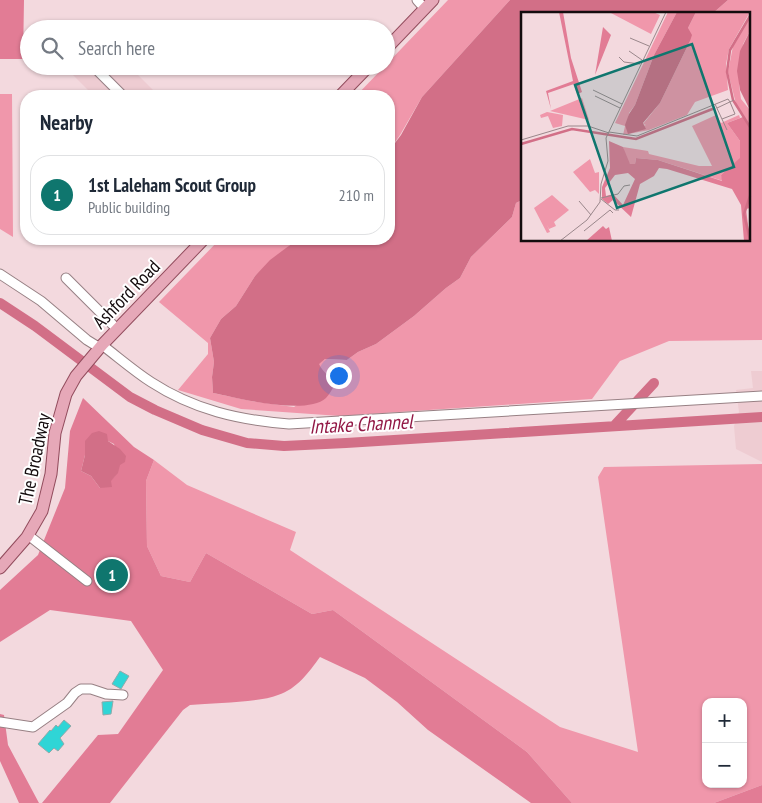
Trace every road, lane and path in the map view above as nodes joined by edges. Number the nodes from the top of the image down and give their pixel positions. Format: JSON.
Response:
{"nodes":[{"id":1,"x":425,"y":3,"type":"edge"},
{"id":2,"x":395,"y":38,"type":"edge"},
{"id":3,"x":102,"y":75,"type":"edge"},
{"id":4,"x":360,"y":75,"type":"edge"},
{"id":5,"x":117,"y":90,"type":"edge"},
{"id":6,"x":346,"y":90,"type":"edge"},
{"id":7,"x":198,"y":245,"type":"edge"},
{"id":8,"x":0,"y":274,"type":"edge"},
{"id":9,"x":66,"y":278,"type":"dead end"},
{"id":10,"x":116,"y":330,"type":"junction"},
{"id":11,"x":99,"y":348,"type":"junction"},
{"id":12,"x":76,"y":376,"type":"joint"},
{"id":13,"x":762,"y":396,"type":"edge"},
{"id":14,"x":28,"y":535,"type":"junction"},
{"id":15,"x":0,"y":568,"type":"edge"},
{"id":16,"x":87,"y":581,"type":"dead end"},
{"id":17,"x":123,"y":695,"type":"dead end"},
{"id":18,"x":0,"y":722,"type":"edge"}],
"edges":[{"from":1,"to":2,"type":"main road"},
{"from":3,"to":5,"type":"lane"},
{"from":4,"to":6,"type":"main road"},
{"from":7,"to":10,"type":"main road","name":"Ashford Road"},
{"from":8,"to":11,"type":"lane"},
{"from":9,"to":10,"type":"lane"},
{"from":10,"to":11,"type":"main road","name":"Ashford Road"},
{"from":11,"to":12,"type":"main road","name":"Ashford Road"},
{"from":11,"to":13,"type":"lane"},
{"from":12,"to":14,"type":"main road","name":"The Broadway"},
{"from":14,"to":15,"type":"main road","name":"The Broadway"},
{"from":14,"to":16,"type":"lane"},
{"from":17,"to":18,"type":"lane"}]}
